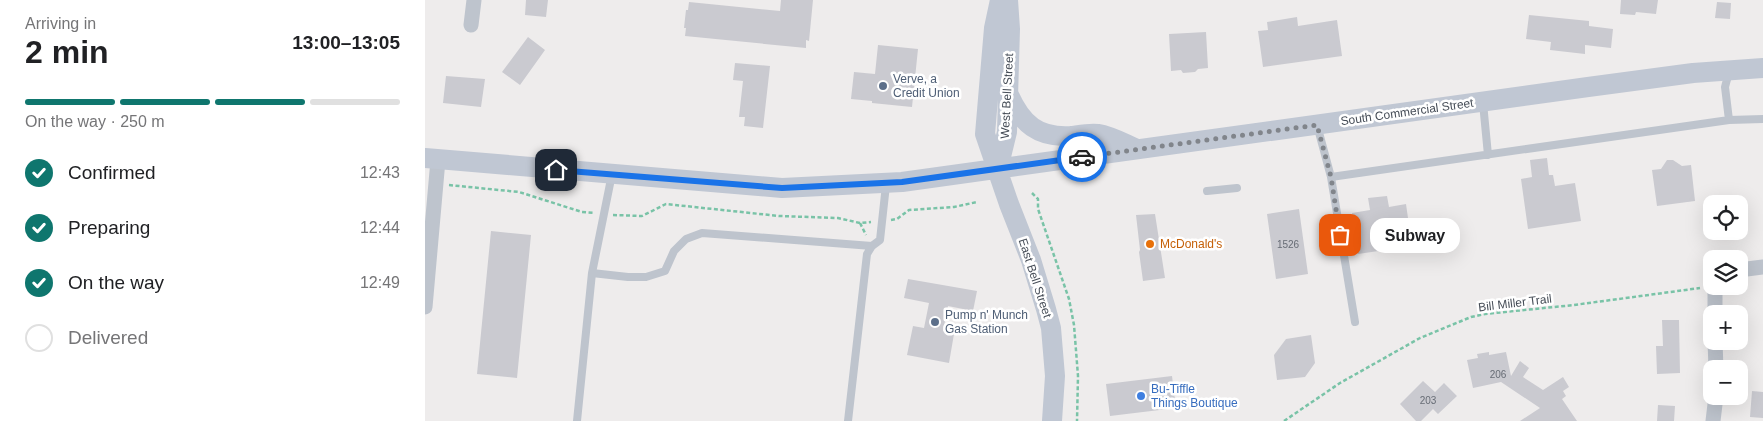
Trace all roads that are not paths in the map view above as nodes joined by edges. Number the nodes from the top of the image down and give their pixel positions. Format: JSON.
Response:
{"nodes":[{"id":1,"x":474,"y":0,"type":"edge"},
{"id":2,"x":1001,"y":0,"type":"edge"},
{"id":3,"x":1008,"y":0,"type":"edge"},
{"id":4,"x":471,"y":25,"type":"dead end"},
{"id":5,"x":1763,"y":68,"type":"edge"},
{"id":6,"x":1730,"y":70,"type":"junction"},
{"id":7,"x":1009,"y":94,"type":"junction"},
{"id":8,"x":1483,"y":102,"type":"junction"},
{"id":9,"x":1763,"y":119,"type":"edge"},
{"id":10,"x":1729,"y":120,"type":"junction"},
{"id":11,"x":1317,"y":125,"type":"junction"},
{"id":12,"x":1139,"y":150,"type":"junction"},
{"id":13,"x":1488,"y":155,"type":"junction"},
{"id":14,"x":432,"y":159,"type":"edge"},
{"id":15,"x":998,"y":169,"type":"junction"},
{"id":16,"x":612,"y":174,"type":"junction"},
{"id":17,"x":1331,"y":177,"type":"junction"},
{"id":18,"x":886,"y":183,"type":"junction"},
{"id":19,"x":1237,"y":188,"type":"dead end"},
{"id":20,"x":1207,"y":191,"type":"dead end"},
{"id":21,"x":872,"y":246,"type":"junction"},
{"id":22,"x":1763,"y":268,"type":"edge"},
{"id":23,"x":1748,"y":269,"type":"edge"},
{"id":24,"x":592,"y":273,"type":"junction"},
{"id":25,"x":425,"y":307,"type":"edge"},
{"id":26,"x":1355,"y":322,"type":"dead end"},
{"id":27,"x":1714,"y":405,"type":"edge"},
{"id":28,"x":577,"y":421,"type":"edge"},
{"id":29,"x":848,"y":421,"type":"edge"},
{"id":30,"x":1052,"y":421,"type":"edge"},
{"id":31,"x":1713,"y":421,"type":"edge"}],
"edges":[{"from":1,"to":4,"type":"street"},
{"from":2,"to":15,"type":"main road","name":"West Bell Street"},
{"from":3,"to":7,"type":"main road","name":"West Bell Street"},
{"from":5,"to":6,"type":"main road","name":"South Commercial Street"},
{"from":6,"to":8,"type":"main road","name":"South Commercial Street"},
{"from":6,"to":10,"type":"lane"},
{"from":7,"to":12,"type":"main road"},
{"from":7,"to":15,"type":"main road","name":"West Bell Street"},
{"from":8,"to":11,"type":"main road","name":"South Commercial Street"},
{"from":8,"to":13,"type":"lane"},
{"from":9,"to":10,"type":"lane"},
{"from":10,"to":13,"type":"lane"},
{"from":11,"to":12,"type":"main road","name":"South Commercial Street"},
{"from":11,"to":17,"type":"lane"},
{"from":12,"to":15,"type":"main road","name":"South Commercial Street"},
{"from":13,"to":17,"type":"lane"},
{"from":14,"to":16,"type":"main road","name":"South Commercial Street"},
{"from":14,"to":25,"type":"street"},
{"from":15,"to":18,"type":"main road","name":"South Commercial Street"},
{"from":15,"to":30,"type":"main road","name":"East Bell Street"},
{"from":16,"to":18,"type":"main road","name":"South Commercial Street"},
{"from":16,"to":24,"type":"lane"},
{"from":17,"to":26,"type":"lane"},
{"from":18,"to":21,"type":"lane"},
{"from":19,"to":20,"type":"lane"},
{"from":21,"to":24,"type":"lane"},
{"from":21,"to":29,"type":"lane"},
{"from":22,"to":23,"type":"street"},
{"from":24,"to":28,"type":"lane"},
{"from":27,"to":31,"type":"street"}]}
